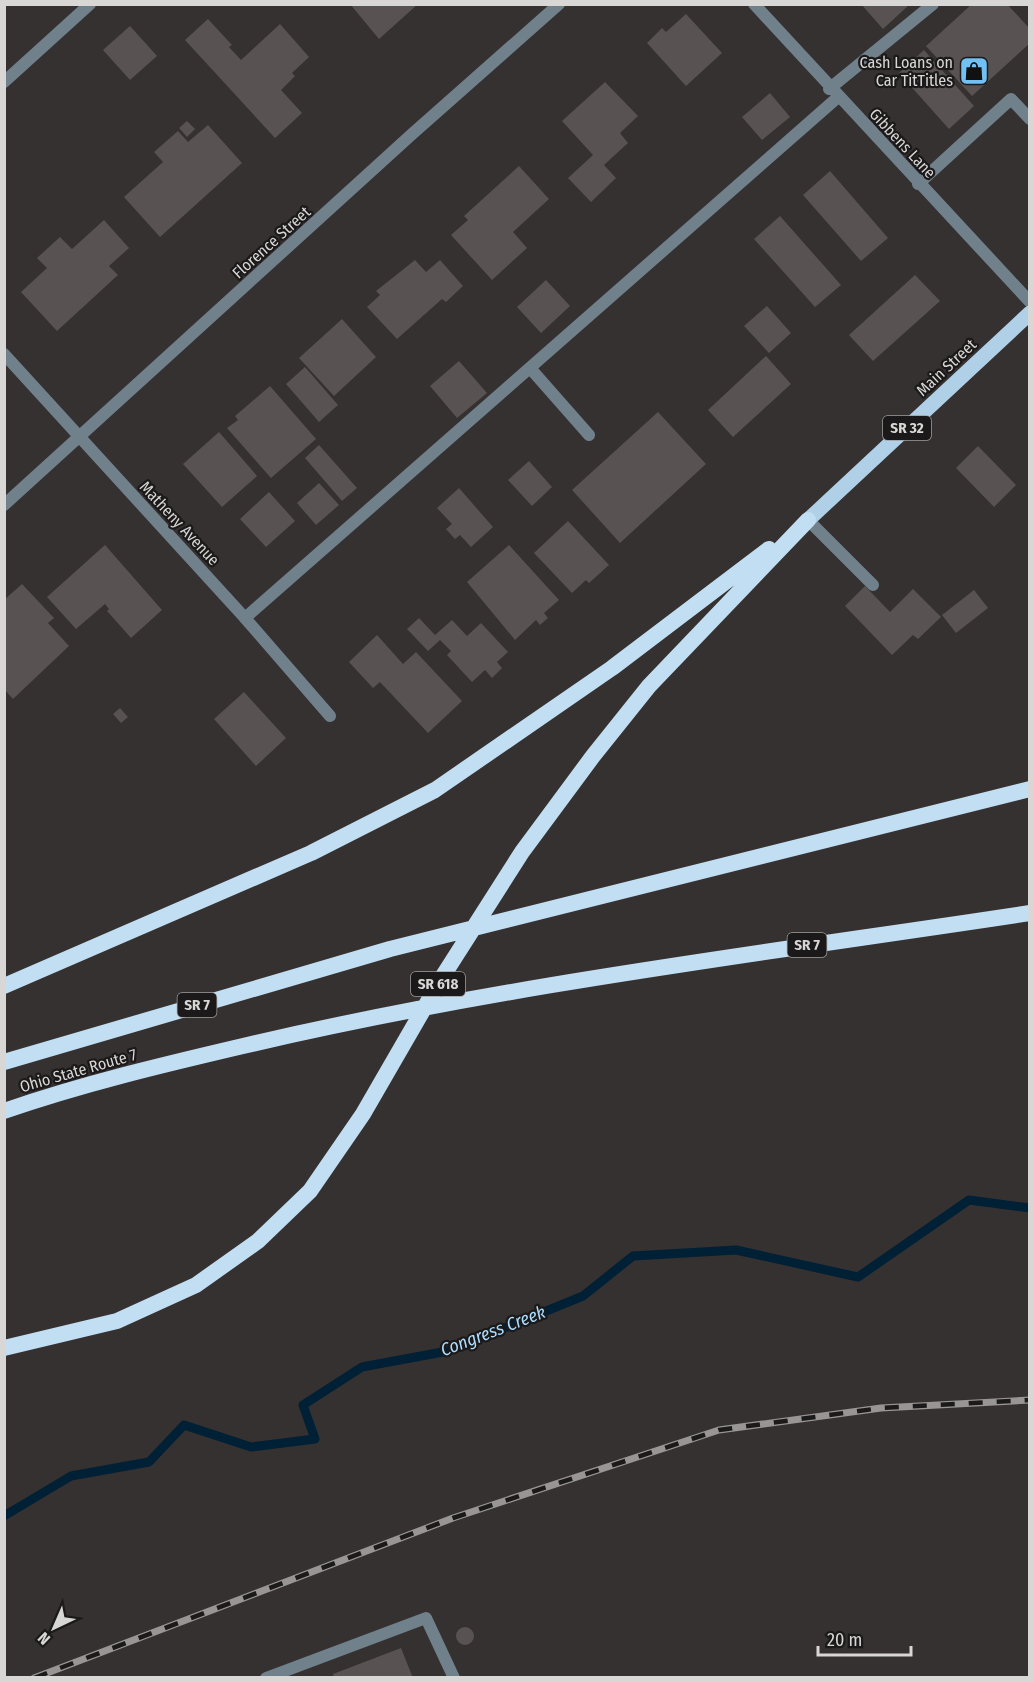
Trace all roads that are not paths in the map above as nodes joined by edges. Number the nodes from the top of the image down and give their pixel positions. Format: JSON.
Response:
{"nodes":[{"id":1,"x":90,"y":4,"type":"edge"},
{"id":2,"x":559,"y":4,"type":"edge"},
{"id":3,"x":754,"y":4,"type":"edge"},
{"id":4,"x":933,"y":4,"type":"edge"},
{"id":5,"x":4,"y":82,"type":"edge"},
{"id":6,"x":833,"y":93,"type":"junction"},
{"id":7,"x":1029,"y":119,"type":"edge"},
{"id":8,"x":918,"y":184,"type":"junction"},
{"id":9,"x":1029,"y":302,"type":"edge"},
{"id":10,"x":1029,"y":314,"type":"edge"},
{"id":11,"x":4,"y":354,"type":"edge"},
{"id":12,"x":530,"y":368,"type":"junction"},
{"id":13,"x":589,"y":435,"type":"dead end"},
{"id":14,"x":79,"y":437,"type":"junction"},
{"id":15,"x":4,"y":505,"type":"edge"},
{"id":16,"x":808,"y":520,"type":"junction"},
{"id":17,"x":873,"y":585,"type":"dead end"},
{"id":18,"x":245,"y":618,"type":"junction"},
{"id":19,"x":330,"y":716,"type":"dead end"},
{"id":20,"x":1029,"y":789,"type":"edge"},
{"id":21,"x":1029,"y":913,"type":"edge"},
{"id":22,"x":4,"y":986,"type":"edge"},
{"id":23,"x":4,"y":1062,"type":"edge"},
{"id":24,"x":4,"y":1111,"type":"edge"},
{"id":25,"x":4,"y":1348,"type":"edge"},
{"id":26,"x":266,"y":1677,"type":"edge"},
{"id":27,"x":454,"y":1677,"type":"edge"}],
"edges":[{"from":1,"to":5,"type":"street"},
{"from":2,"to":14,"type":"street","name":"Florence Street"},
{"from":3,"to":6,"type":"street","name":"Gibbens Lane"},
{"from":4,"to":6,"type":"street"},
{"from":6,"to":8,"type":"street","name":"Gibbens Lane"},
{"from":6,"to":12,"type":"street"},
{"from":7,"to":8,"type":"street"},
{"from":8,"to":9,"type":"street","name":"Gibbens Lane"},
{"from":10,"to":16,"type":"main road","name":"Main Street","number":"SR 32"},
{"from":11,"to":14,"type":"street","name":"Matheny Avenue"},
{"from":12,"to":13,"type":"street"},
{"from":12,"to":18,"type":"street"},
{"from":14,"to":15,"type":"street","name":"Florence Street"},
{"from":14,"to":18,"type":"street","name":"Matheny Avenue"},
{"from":16,"to":17,"type":"street"},
{"from":16,"to":22,"type":"highway"},
{"from":16,"to":25,"type":"highway","number":"SR 618"},
{"from":18,"to":19,"type":"street","name":"Matheny Avenue"},
{"from":20,"to":23,"type":"highway","number":"SR 7"},
{"from":21,"to":24,"type":"highway","name":"Ohio State Route 7","number":"SR 7"},
{"from":26,"to":27,"type":"street"}]}
